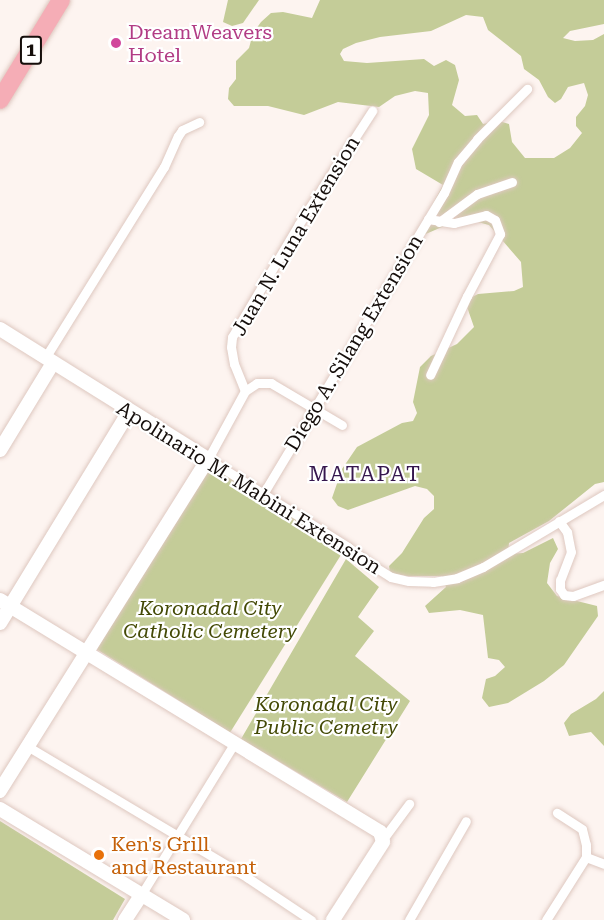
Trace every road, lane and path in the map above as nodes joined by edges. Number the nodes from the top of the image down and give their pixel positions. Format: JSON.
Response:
{"nodes":[{"id":1,"x":61,"y":0,"type":"edge"},
{"id":2,"x":527,"y":89,"type":"dead end"},
{"id":3,"x":0,"y":100,"type":"edge"},
{"id":4,"x":372,"y":111,"type":"dead end"},
{"id":5,"x":199,"y":122,"type":"dead end"},
{"id":6,"x":512,"y":182,"type":"dead end"},
{"id":7,"x":428,"y":219,"type":"junction"},
{"id":8,"x":439,"y":222,"type":"junction"},
{"id":9,"x":0,"y":330,"type":"edge"},
{"id":10,"x":49,"y":361,"type":"junction"},
{"id":11,"x":430,"y":375,"type":"dead end"},
{"id":12,"x":245,"y":391,"type":"junction"},
{"id":13,"x":314,"y":409,"type":"junction"},
{"id":14,"x":129,"y":412,"type":"junction"},
{"id":15,"x":342,"y":425,"type":"dead end"},
{"id":16,"x":0,"y":450,"type":"edge"},
{"id":17,"x":208,"y":459,"type":"junction"},
{"id":18,"x":263,"y":494,"type":"junction"},
{"id":19,"x":604,"y":495,"type":"edge"},
{"id":20,"x":559,"y":521,"type":"junction"},
{"id":21,"x":604,"y":585,"type":"edge"},
{"id":22,"x":5,"y":603,"type":"edge"},
{"id":23,"x":0,"y":623,"type":"edge"},
{"id":24,"x":85,"y":652,"type":"junction"},
{"id":25,"x":234,"y":744,"type":"junction"},
{"id":26,"x":27,"y":746,"type":"junction"},
{"id":27,"x":0,"y":791,"type":"edge"},
{"id":28,"x":409,"y":804,"type":"dead end"},
{"id":29,"x":0,"y":808,"type":"edge"},
{"id":30,"x":557,"y":813,"type":"dead end"},
{"id":31,"x":466,"y":821,"type":"dead end"},
{"id":32,"x":178,"y":836,"type":"junction"},
{"id":33,"x":383,"y":838,"type":"junction"},
{"id":34,"x":586,"y":857,"type":"junction"},
{"id":35,"x":604,"y":864,"type":"edge"},
{"id":36,"x":141,"y":895,"type":"junction"},
{"id":37,"x":125,"y":920,"type":"edge"},
{"id":38,"x":183,"y":920,"type":"edge"},
{"id":39,"x":311,"y":920,"type":"edge"},
{"id":40,"x":333,"y":920,"type":"edge"},
{"id":41,"x":409,"y":920,"type":"edge"},
{"id":42,"x":546,"y":920,"type":"edge"}],
"edges":[{"from":1,"to":3,"type":"highway","number":"1"},
{"from":2,"to":7,"type":"street","name":"Diego A. Silang Extension"},
{"from":4,"to":12,"type":"street","name":"Juan N. Luna Extension"},
{"from":5,"to":10,"type":"street"},
{"from":6,"to":8,"type":"street"},
{"from":7,"to":8,"type":"street"},
{"from":7,"to":13,"type":"street","name":"Diego A. Silang Extension"},
{"from":8,"to":11,"type":"street"},
{"from":9,"to":10,"type":"street","name":"Apolinario M. Mabini Extension"},
{"from":10,"to":14,"type":"street","name":"Apolinario M. Mabini Extension"},
{"from":10,"to":16,"type":"street"},
{"from":12,"to":13,"type":"street"},
{"from":12,"to":17,"type":"street"},
{"from":13,"to":15,"type":"street"},
{"from":13,"to":18,"type":"street","name":"Diego A. Silang Extension"},
{"from":14,"to":17,"type":"street","name":"Apolinario M. Mabini Extension"},
{"from":14,"to":22,"type":"street"},
{"from":17,"to":18,"type":"street","name":"Apolinario M. Mabini Extension"},
{"from":17,"to":24,"type":"street"},
{"from":18,"to":20,"type":"street","name":"Apolinario M. Mabini Extension"},
{"from":19,"to":20,"type":"street","name":"Apolinario M. Mabini Extension"},
{"from":20,"to":21,"type":"street"},
{"from":22,"to":23,"type":"street"},
{"from":22,"to":24,"type":"street"},
{"from":24,"to":25,"type":"street"},
{"from":24,"to":26,"type":"street"},
{"from":25,"to":32,"type":"street"},
{"from":25,"to":33,"type":"street"},
{"from":26,"to":27,"type":"street"},
{"from":26,"to":32,"type":"street"},
{"from":28,"to":33,"type":"street"},
{"from":29,"to":36,"type":"street"},
{"from":30,"to":34,"type":"street"},
{"from":31,"to":41,"type":"street"},
{"from":32,"to":36,"type":"street"},
{"from":32,"to":39,"type":"street"},
{"from":33,"to":40,"type":"street"},
{"from":34,"to":35,"type":"street"},
{"from":34,"to":42,"type":"street"},
{"from":36,"to":37,"type":"street"},
{"from":36,"to":38,"type":"street"}]}
